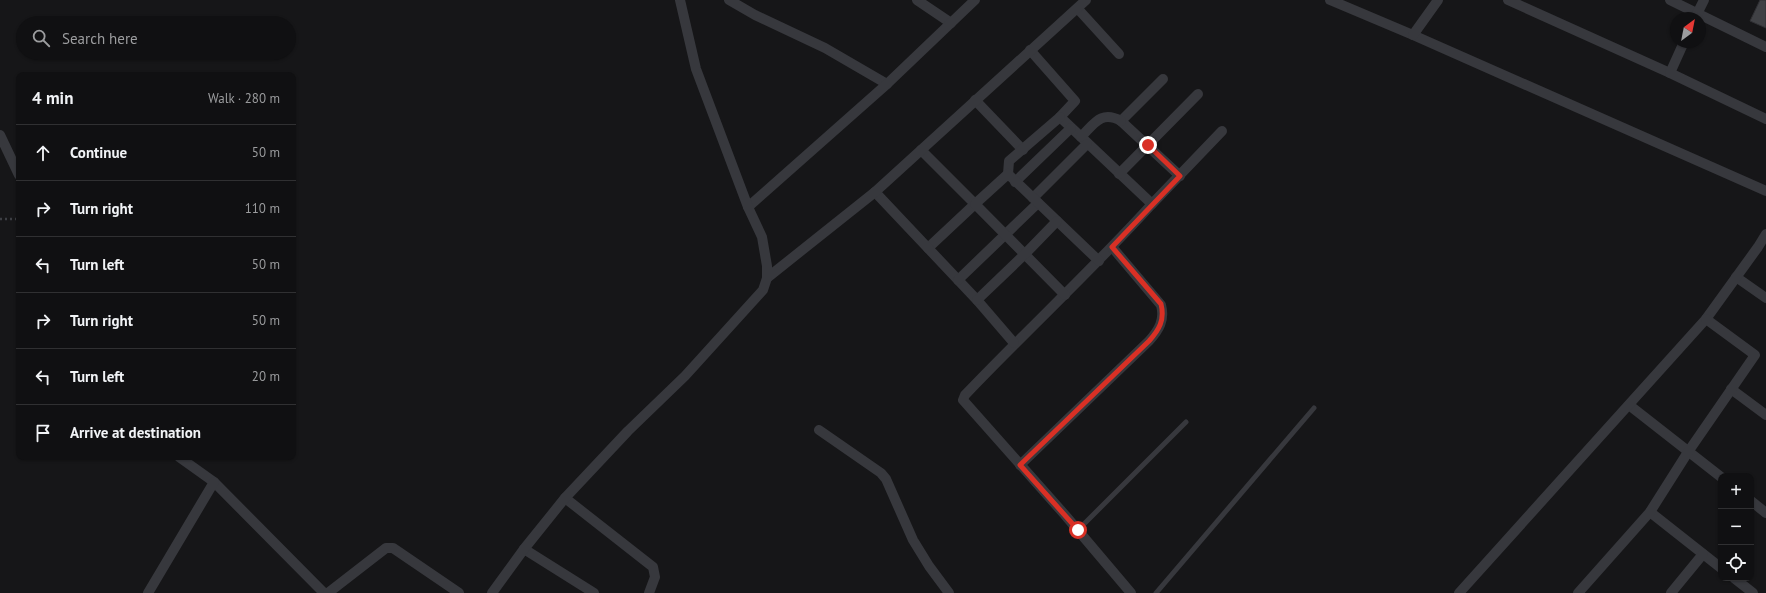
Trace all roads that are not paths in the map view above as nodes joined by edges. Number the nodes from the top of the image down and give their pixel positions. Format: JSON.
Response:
{"nodes":[{"id":1,"x":681,"y":0,"type":"edge"},
{"id":2,"x":728,"y":0,"type":"edge"},
{"id":3,"x":918,"y":0,"type":"edge"},
{"id":4,"x":975,"y":0,"type":"edge"},
{"id":5,"x":1086,"y":0,"type":"edge"},
{"id":6,"x":1330,"y":0,"type":"edge"},
{"id":7,"x":1438,"y":0,"type":"edge"},
{"id":8,"x":1508,"y":0,"type":"edge"},
{"id":9,"x":1670,"y":0,"type":"edge"},
{"id":10,"x":1704,"y":0,"type":"edge"},
{"id":11,"x":1078,"y":9,"type":"junction"},
{"id":12,"x":1692,"y":12,"type":"edge"},
{"id":13,"x":1698,"y":12,"type":"edge"},
{"id":14,"x":1706,"y":19,"type":"edge"},
{"id":15,"x":951,"y":24,"type":"junction"},
{"id":16,"x":1413,"y":35,"type":"junction"},
{"id":17,"x":1766,"y":47,"type":"edge"},
{"id":18,"x":1681,"y":48,"type":"edge"},
{"id":19,"x":1030,"y":50,"type":"junction"},
{"id":20,"x":1120,"y":54,"type":"dead end"},
{"id":21,"x":1670,"y":73,"type":"junction"},
{"id":22,"x":1163,"y":78,"type":"dead end"},
{"id":23,"x":887,"y":84,"type":"junction"},
{"id":24,"x":1198,"y":94,"type":"dead end"},
{"id":25,"x":974,"y":100,"type":"junction"},
{"id":26,"x":1060,"y":117,"type":"junction"},
{"id":27,"x":1766,"y":119,"type":"edge"},
{"id":28,"x":1121,"y":121,"type":"junction"},
{"id":29,"x":1071,"y":128,"type":"junction"},
{"id":30,"x":1222,"y":130,"type":"dead end"},
{"id":31,"x":0,"y":135,"type":"edge"},
{"id":32,"x":1084,"y":141,"type":"junction"},
{"id":33,"x":1148,"y":145,"type":"junction"},
{"id":34,"x":921,"y":150,"type":"junction"},
{"id":35,"x":1023,"y":150,"type":"junction"},
{"id":36,"x":16,"y":169,"type":"edge"},
{"id":37,"x":1008,"y":174,"type":"junction"},
{"id":38,"x":1119,"y":174,"type":"junction"},
{"id":39,"x":1180,"y":176,"type":"junction"},
{"id":40,"x":1015,"y":182,"type":"junction"},
{"id":41,"x":1766,"y":191,"type":"edge"},
{"id":42,"x":875,"y":192,"type":"junction"},
{"id":43,"x":1035,"y":201,"type":"junction"},
{"id":44,"x":975,"y":204,"type":"junction"},
{"id":45,"x":1152,"y":204,"type":"junction"},
{"id":46,"x":748,"y":207,"type":"junction"},
{"id":47,"x":1056,"y":221,"type":"junction"},
{"id":48,"x":1006,"y":234,"type":"junction"},
{"id":49,"x":1766,"y":234,"type":"edge"},
{"id":50,"x":1112,"y":247,"type":"junction"},
{"id":51,"x":928,"y":248,"type":"junction"},
{"id":52,"x":1025,"y":254,"type":"junction"},
{"id":53,"x":1099,"y":261,"type":"junction"},
{"id":54,"x":1736,"y":277,"type":"junction"},
{"id":55,"x":767,"y":278,"type":"junction"},
{"id":56,"x":958,"y":280,"type":"junction"},
{"id":57,"x":1065,"y":295,"type":"junction"},
{"id":58,"x":1766,"y":298,"type":"edge"},
{"id":59,"x":977,"y":300,"type":"junction"},
{"id":60,"x":1706,"y":319,"type":"junction"},
{"id":61,"x":1014,"y":343,"type":"junction"},
{"id":62,"x":1731,"y":389,"type":"junction"},
{"id":63,"x":1629,"y":405,"type":"junction"},
{"id":64,"x":1314,"y":408,"type":"dead end"},
{"id":65,"x":1766,"y":415,"type":"edge"},
{"id":66,"x":1186,"y":422,"type":"dead end"},
{"id":67,"x":819,"y":430,"type":"dead end"},
{"id":68,"x":1688,"y":452,"type":"junction"},
{"id":69,"x":183,"y":460,"type":"edge"},
{"id":70,"x":1020,"y":465,"type":"junction"},
{"id":71,"x":1718,"y":475,"type":"edge"},
{"id":72,"x":214,"y":482,"type":"junction"},
{"id":73,"x":565,"y":498,"type":"junction"},
{"id":74,"x":1754,"y":503,"type":"edge"},
{"id":75,"x":1650,"y":512,"type":"junction"},
{"id":76,"x":1766,"y":513,"type":"edge"},
{"id":77,"x":1078,"y":530,"type":"junction"},
{"id":78,"x":524,"y":548,"type":"junction"},
{"id":79,"x":1703,"y":554,"type":"junction"},
{"id":80,"x":1718,"y":566,"type":"edge"},
{"id":81,"x":1738,"y":581,"type":"edge"},
{"id":82,"x":148,"y":593,"type":"edge"},
{"id":83,"x":324,"y":593,"type":"edge"},
{"id":84,"x":328,"y":593,"type":"edge"},
{"id":85,"x":458,"y":593,"type":"edge"},
{"id":86,"x":492,"y":593,"type":"edge"},
{"id":87,"x":594,"y":593,"type":"edge"},
{"id":88,"x":649,"y":593,"type":"edge"},
{"id":89,"x":949,"y":593,"type":"edge"},
{"id":90,"x":1131,"y":593,"type":"edge"},
{"id":91,"x":1156,"y":593,"type":"edge"},
{"id":92,"x":1459,"y":593,"type":"edge"},
{"id":93,"x":1578,"y":593,"type":"edge"},
{"id":94,"x":1671,"y":593,"type":"edge"},
{"id":95,"x":1753,"y":593,"type":"edge"}],
"edges":[{"from":1,"to":46,"type":"street"},
{"from":2,"to":23,"type":"street"},
{"from":3,"to":15,"type":"street"},
{"from":4,"to":15,"type":"street"},
{"from":5,"to":11,"type":"street"},
{"from":6,"to":16,"type":"street"},
{"from":7,"to":16,"type":"street"},
{"from":8,"to":21,"type":"street"},
{"from":9,"to":12,"type":"street"},
{"from":10,"to":13,"type":"street"},
{"from":11,"to":19,"type":"street"},
{"from":11,"to":20,"type":"street"},
{"from":14,"to":17,"type":"street"},
{"from":15,"to":23,"type":"street"},
{"from":16,"to":41,"type":"street"},
{"from":18,"to":21,"type":"street"},
{"from":19,"to":25,"type":"street"},
{"from":19,"to":26,"type":"street"},
{"from":21,"to":27,"type":"street"},
{"from":22,"to":28,"type":"street"},
{"from":23,"to":46,"type":"street"},
{"from":24,"to":33,"type":"street"},
{"from":25,"to":34,"type":"street"},
{"from":25,"to":35,"type":"street"},
{"from":26,"to":29,"type":"street"},
{"from":26,"to":35,"type":"street"},
{"from":28,"to":32,"type":"street"},
{"from":28,"to":33,"type":"street"},
{"from":29,"to":32,"type":"street"},
{"from":29,"to":40,"type":"street"},
{"from":30,"to":39,"type":"street"},
{"from":31,"to":36,"type":"street"},
{"from":32,"to":38,"type":"street"},
{"from":32,"to":43,"type":"street"},
{"from":33,"to":38,"type":"street"},
{"from":33,"to":39,"type":"street"},
{"from":34,"to":42,"type":"street"},
{"from":34,"to":44,"type":"street"},
{"from":35,"to":37,"type":"street"},
{"from":37,"to":40,"type":"street"},
{"from":37,"to":44,"type":"street"},
{"from":38,"to":45,"type":"street"},
{"from":39,"to":45,"type":"street"},
{"from":40,"to":43,"type":"street"},
{"from":42,"to":51,"type":"street"},
{"from":42,"to":55,"type":"street"},
{"from":43,"to":47,"type":"street"},
{"from":43,"to":48,"type":"street"},
{"from":44,"to":48,"type":"street"},
{"from":44,"to":51,"type":"street"},
{"from":45,"to":50,"type":"street"},
{"from":46,"to":55,"type":"street"},
{"from":47,"to":52,"type":"street"},
{"from":47,"to":53,"type":"street"},
{"from":48,"to":52,"type":"street"},
{"from":48,"to":56,"type":"street"},
{"from":49,"to":54,"type":"street"},
{"from":50,"to":53,"type":"street"},
{"from":50,"to":70,"type":"street"},
{"from":51,"to":56,"type":"street"},
{"from":52,"to":57,"type":"street"},
{"from":52,"to":59,"type":"street"},
{"from":53,"to":57,"type":"street"},
{"from":54,"to":58,"type":"street"},
{"from":54,"to":60,"type":"street"},
{"from":55,"to":73,"type":"street"},
{"from":56,"to":59,"type":"street"},
{"from":57,"to":61,"type":"street"},
{"from":59,"to":61,"type":"street"},
{"from":60,"to":62,"type":"street"},
{"from":60,"to":63,"type":"street"},
{"from":61,"to":70,"type":"street"},
{"from":62,"to":65,"type":"street"},
{"from":62,"to":68,"type":"street"},
{"from":63,"to":68,"type":"street"},
{"from":63,"to":92,"type":"street"},
{"from":64,"to":91,"type":"lane"},
{"from":66,"to":77,"type":"lane"},
{"from":67,"to":89,"type":"street"},
{"from":68,"to":71,"type":"street"},
{"from":68,"to":75,"type":"street"},
{"from":69,"to":72,"type":"street"},
{"from":70,"to":77,"type":"street"},
{"from":72,"to":82,"type":"street"},
{"from":72,"to":83,"type":"street"},
{"from":73,"to":78,"type":"street"},
{"from":73,"to":88,"type":"street"},
{"from":74,"to":76,"type":"street"},
{"from":75,"to":79,"type":"street"},
{"from":75,"to":93,"type":"street"},
{"from":77,"to":90,"type":"street"},
{"from":78,"to":86,"type":"street"},
{"from":78,"to":87,"type":"street"},
{"from":79,"to":80,"type":"street"},
{"from":79,"to":94,"type":"street"},
{"from":81,"to":95,"type":"street"},
{"from":84,"to":85,"type":"street"}]}
